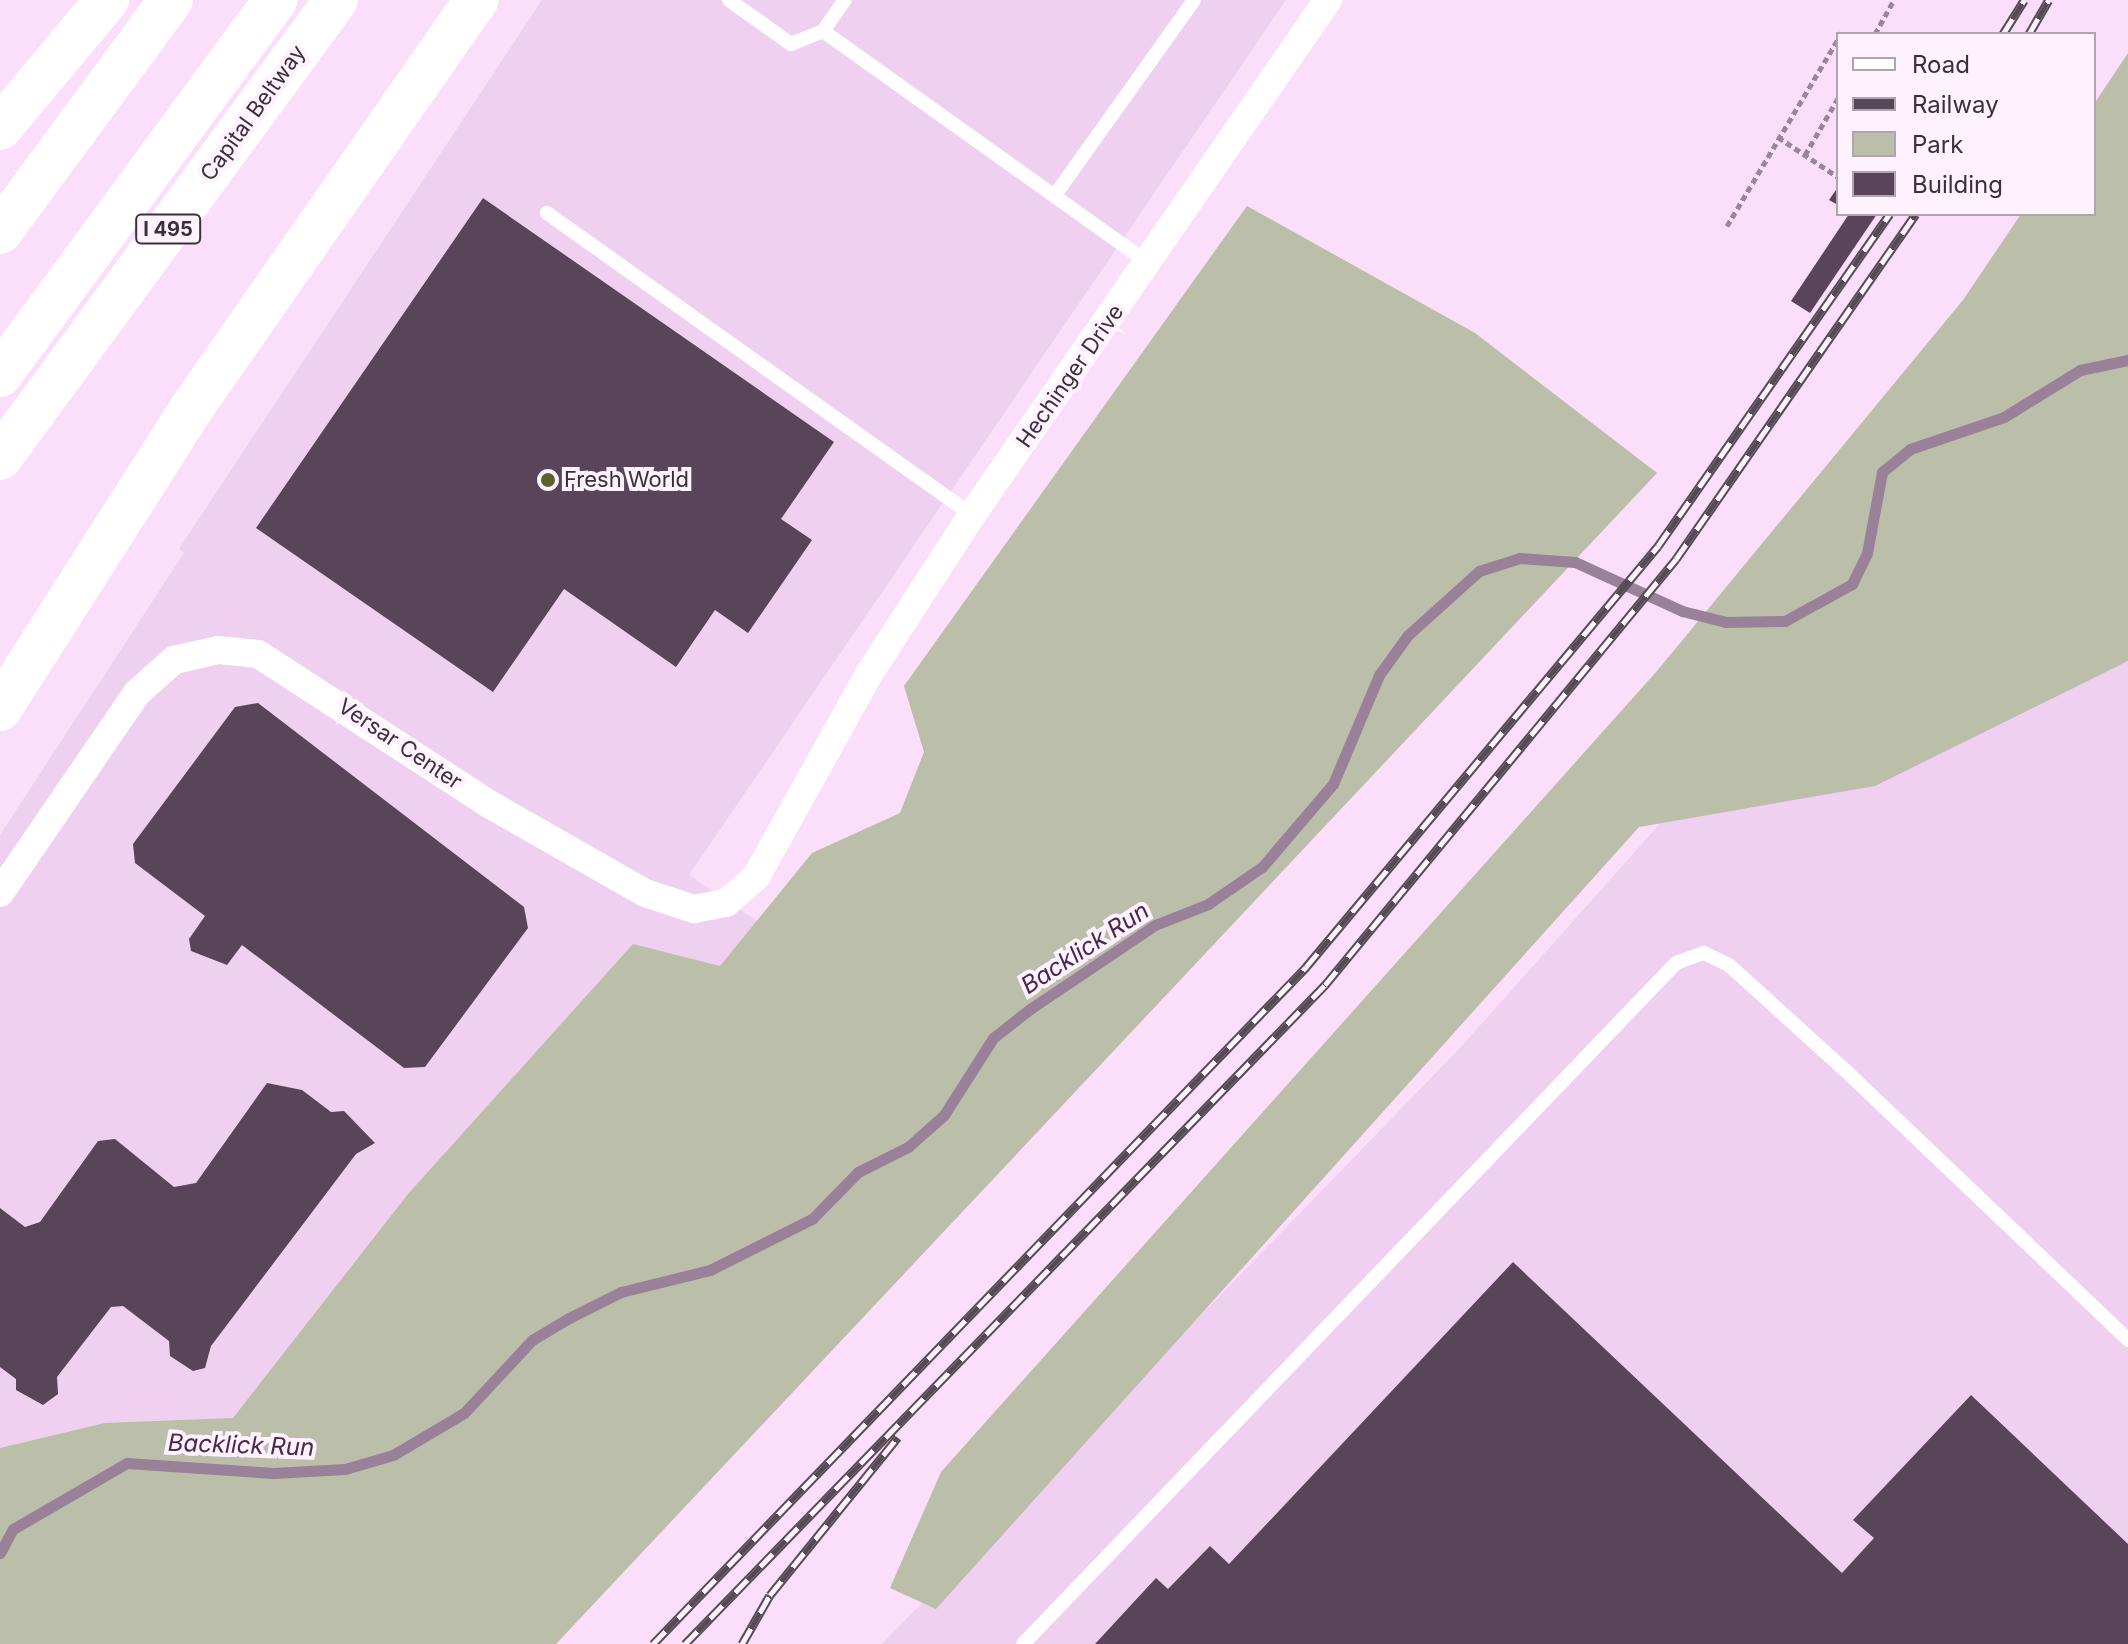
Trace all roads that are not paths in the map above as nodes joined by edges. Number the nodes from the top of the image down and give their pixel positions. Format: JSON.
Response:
{"nodes":[{"id":1,"x":107,"y":0,"type":"edge"},
{"id":2,"x":171,"y":0,"type":"edge"},
{"id":3,"x":275,"y":0,"type":"edge"},
{"id":4,"x":336,"y":0,"type":"edge"},
{"id":5,"x":476,"y":0,"type":"edge"},
{"id":6,"x":729,"y":0,"type":"edge"},
{"id":7,"x":845,"y":0,"type":"edge"},
{"id":8,"x":1194,"y":0,"type":"edge"},
{"id":9,"x":1328,"y":0,"type":"edge"},
{"id":10,"x":823,"y":31,"type":"junction"},
{"id":11,"x":0,"y":128,"type":"edge"},
{"id":12,"x":1055,"y":195,"type":"junction"},
{"id":13,"x":547,"y":213,"type":"dead end"},
{"id":14,"x":0,"y":232,"type":"edge"},
{"id":15,"x":1149,"y":264,"type":"junction"},
{"id":16,"x":0,"y":375,"type":"edge"},
{"id":17,"x":191,"y":409,"type":"junction"},
{"id":18,"x":0,"y":458,"type":"edge"},
{"id":19,"x":972,"y":515,"type":"junction"},
{"id":20,"x":0,"y":651,"type":"edge"},
{"id":21,"x":0,"y":709,"type":"edge"},
{"id":22,"x":826,"y":761,"type":"joint"},
{"id":23,"x":0,"y":893,"type":"edge"},
{"id":24,"x":2128,"y":1340,"type":"edge"},
{"id":25,"x":1023,"y":1644,"type":"edge"}],
"edges":[{"from":1,"to":11,"type":"highway"},
{"from":2,"to":14,"type":"highway"},
{"from":3,"to":16,"type":"highway"},
{"from":4,"to":18,"type":"highway","name":"Capital Beltway","number":"I 495"},
{"from":5,"to":17,"type":"highway"},
{"from":6,"to":10,"type":"lane"},
{"from":7,"to":10,"type":"lane"},
{"from":8,"to":12,"type":"lane"},
{"from":9,"to":15,"type":"street","name":"Hechinger Drive"},
{"from":10,"to":12,"type":"lane"},
{"from":12,"to":15,"type":"lane"},
{"from":13,"to":19,"type":"lane"},
{"from":15,"to":19,"type":"street","name":"Hechinger Drive"},
{"from":17,"to":20,"type":"highway"},
{"from":17,"to":21,"type":"highway"},
{"from":19,"to":22,"type":"street","name":"Hechinger Drive"},
{"from":22,"to":23,"type":"street","name":"Versar Center"},
{"from":24,"to":25,"type":"lane"}]}
